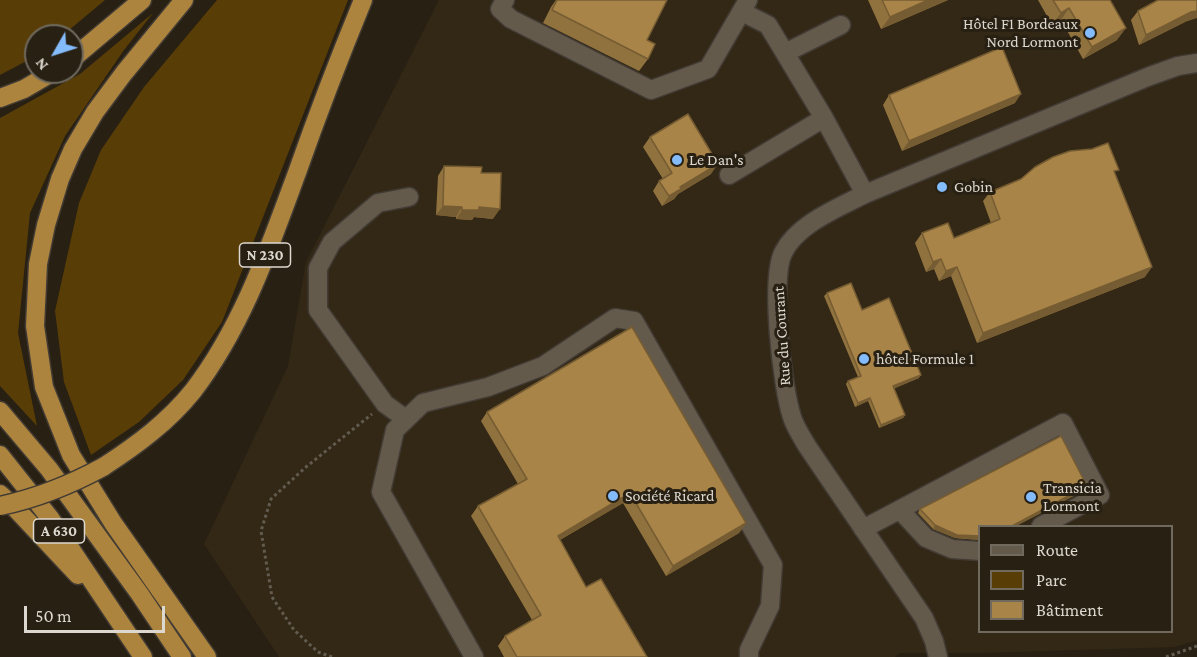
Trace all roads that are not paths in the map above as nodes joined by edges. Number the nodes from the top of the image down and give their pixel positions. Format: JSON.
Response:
{"nodes":[{"id":1,"x":142,"y":0,"type":"edge"},
{"id":2,"x":184,"y":0,"type":"edge"},
{"id":3,"x":363,"y":0,"type":"edge"},
{"id":4,"x":505,"y":0,"type":"edge"},
{"id":5,"x":745,"y":6,"type":"edge"},
{"id":6,"x":841,"y":25,"type":"dead end"},
{"id":7,"x":84,"y":49,"type":"edge"},
{"id":8,"x":784,"y":53,"type":"junction"},
{"id":9,"x":1197,"y":63,"type":"edge"},
{"id":10,"x":33,"y":84,"type":"edge"},
{"id":11,"x":0,"y":98,"type":"edge"},
{"id":12,"x":824,"y":118,"type":"junction"},
{"id":13,"x":729,"y":176,"type":"dead end"},
{"id":14,"x":865,"y":194,"type":"junction"},
{"id":15,"x":409,"y":197,"type":"dead end"},
{"id":16,"x":0,"y":411,"type":"edge"},
{"id":17,"x":406,"y":419,"type":"junction"},
{"id":18,"x":0,"y":454,"type":"edge"},
{"id":19,"x":0,"y":494,"type":"edge"},
{"id":20,"x":0,"y":506,"type":"edge"},
{"id":21,"x":900,"y":510,"type":"junction"},
{"id":22,"x":1043,"y":525,"type":"edge"},
{"id":23,"x":863,"y":529,"type":"junction"},
{"id":24,"x":978,"y":551,"type":"edge"},
{"id":25,"x":112,"y":611,"type":"junction"},
{"id":26,"x":143,"y":657,"type":"edge"},
{"id":27,"x":182,"y":657,"type":"edge"},
{"id":28,"x":207,"y":657,"type":"edge"},
{"id":29,"x":474,"y":657,"type":"edge"},
{"id":30,"x":749,"y":657,"type":"edge"},
{"id":31,"x":938,"y":657,"type":"edge"}],
"edges":[{"from":1,"to":7,"type":"highway"},
{"from":2,"to":28,"type":"highway"},
{"from":3,"to":20,"type":"highway","number":"N 230","bridge":true},
{"from":4,"to":5,"type":"street"},
{"from":5,"to":8,"type":"street"},
{"from":6,"to":8,"type":"street"},
{"from":8,"to":12,"type":"street"},
{"from":9,"to":14,"type":"street","name":"Rue du Courant"},
{"from":10,"to":11,"type":"highway"},
{"from":12,"to":13,"type":"street"},
{"from":12,"to":14,"type":"street"},
{"from":14,"to":23,"type":"street","name":"Rue du Courant"},
{"from":15,"to":17,"type":"street"},
{"from":16,"to":27,"type":"highway","number":"A 630"},
{"from":17,"to":29,"type":"street"},
{"from":17,"to":30,"type":"street"},
{"from":18,"to":25,"type":"highway","number":"A 630"},
{"from":19,"to":25,"type":"highway"},
{"from":21,"to":22,"type":"street"},
{"from":21,"to":23,"type":"street"},
{"from":21,"to":24,"type":"street"},
{"from":23,"to":31,"type":"street","name":"Rue du Courant"},
{"from":25,"to":26,"type":"highway","number":"A 630"}]}
